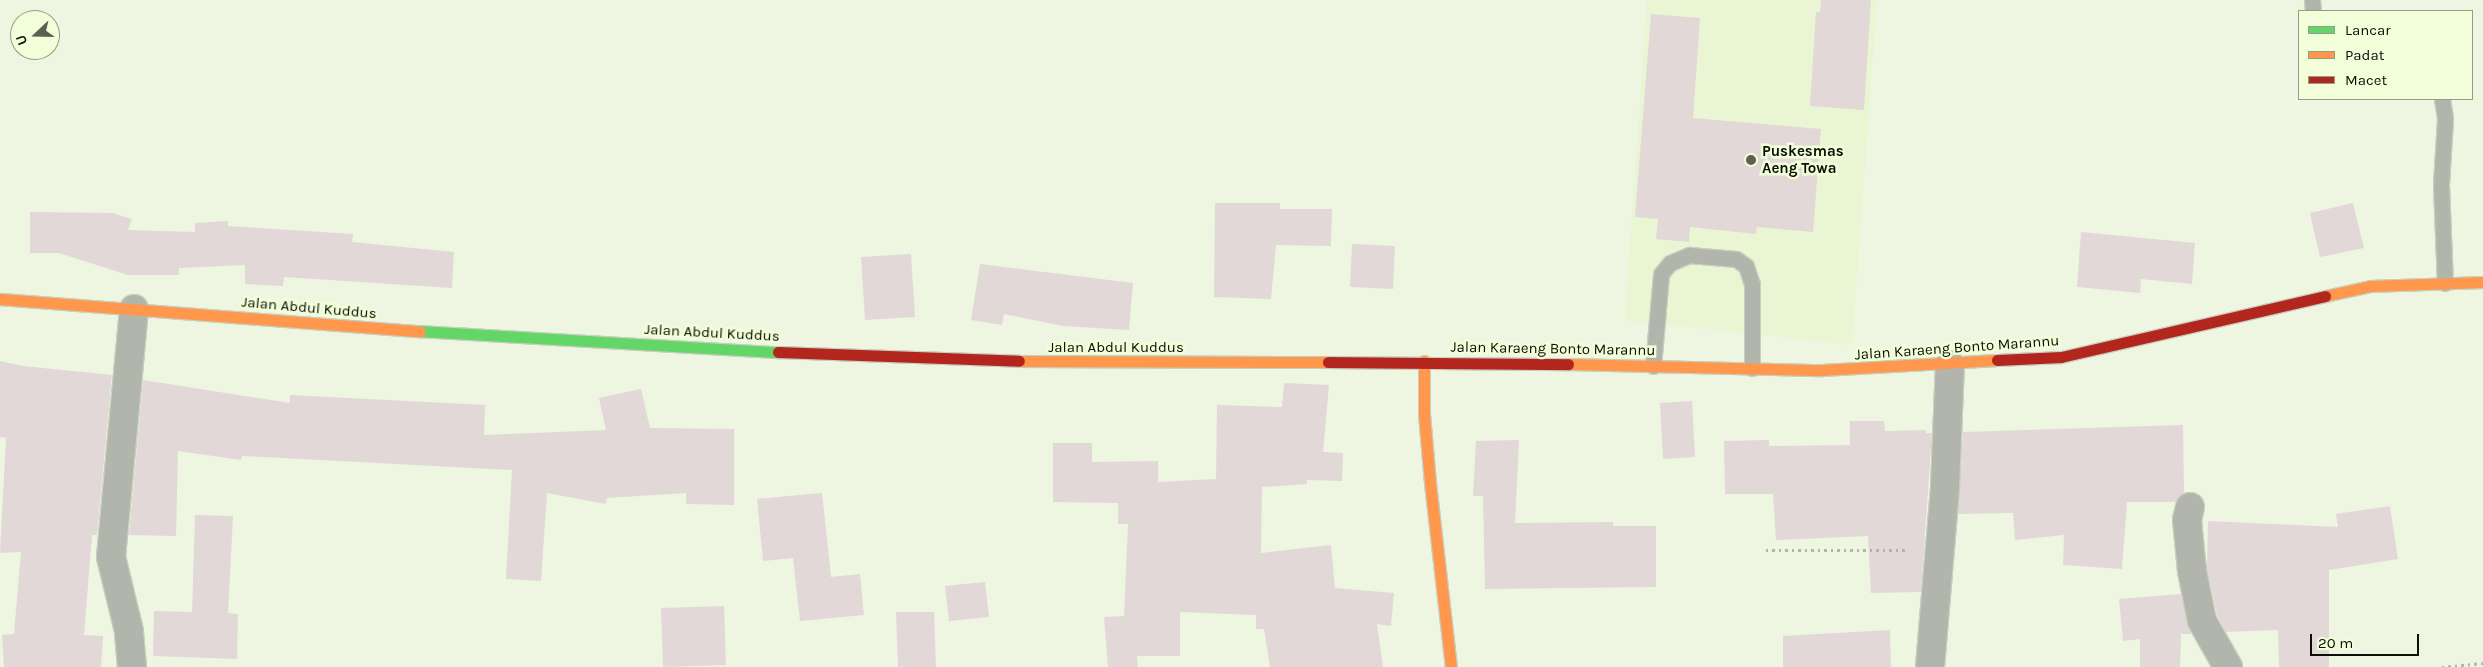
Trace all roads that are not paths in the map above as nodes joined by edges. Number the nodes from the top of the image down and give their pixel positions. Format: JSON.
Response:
{"nodes":[{"id":1,"x":2442,"y":100,"type":"edge"},
{"id":2,"x":2483,"y":282,"type":"edge"},
{"id":3,"x":2445,"y":283,"type":"junction"},
{"id":4,"x":0,"y":299,"type":"edge"},
{"id":5,"x":134,"y":309,"type":"junction"},
{"id":6,"x":1424,"y":362,"type":"junction"},
{"id":7,"x":1950,"y":365,"type":"junction"},
{"id":8,"x":1653,"y":366,"type":"junction"},
{"id":9,"x":1752,"y":368,"type":"junction"},
{"id":10,"x":2190,"y":508,"type":"dead end"},
{"id":11,"x":132,"y":667,"type":"edge"},
{"id":12,"x":1451,"y":667,"type":"edge"},
{"id":13,"x":1930,"y":667,"type":"edge"},
{"id":14,"x":2228,"y":667,"type":"edge"}],
"edges":[{"from":1,"to":3,"type":"lane"},
{"from":2,"to":3,"type":"main road","name":"Jalan Karaeng Bonto Marannu"},
{"from":3,"to":7,"type":"main road","name":"Jalan Karaeng Bonto Marannu"},
{"from":4,"to":5,"type":"main road","name":"Jalan Abdul Kuddus"},
{"from":5,"to":6,"type":"main road","name":"Jalan Abdul Kuddus"},
{"from":5,"to":11,"type":"street"},
{"from":6,"to":8,"type":"main road","name":"Jalan Karaeng Bonto Marannu"},
{"from":6,"to":12,"type":"main road"},
{"from":7,"to":9,"type":"main road","name":"Jalan Karaeng Bonto Marannu"},
{"from":7,"to":13,"type":"street"},
{"from":8,"to":9,"type":"main road","name":"Jalan Karaeng Bonto Marannu"},
{"from":8,"to":9,"type":"lane"},
{"from":10,"to":14,"type":"street"}]}
